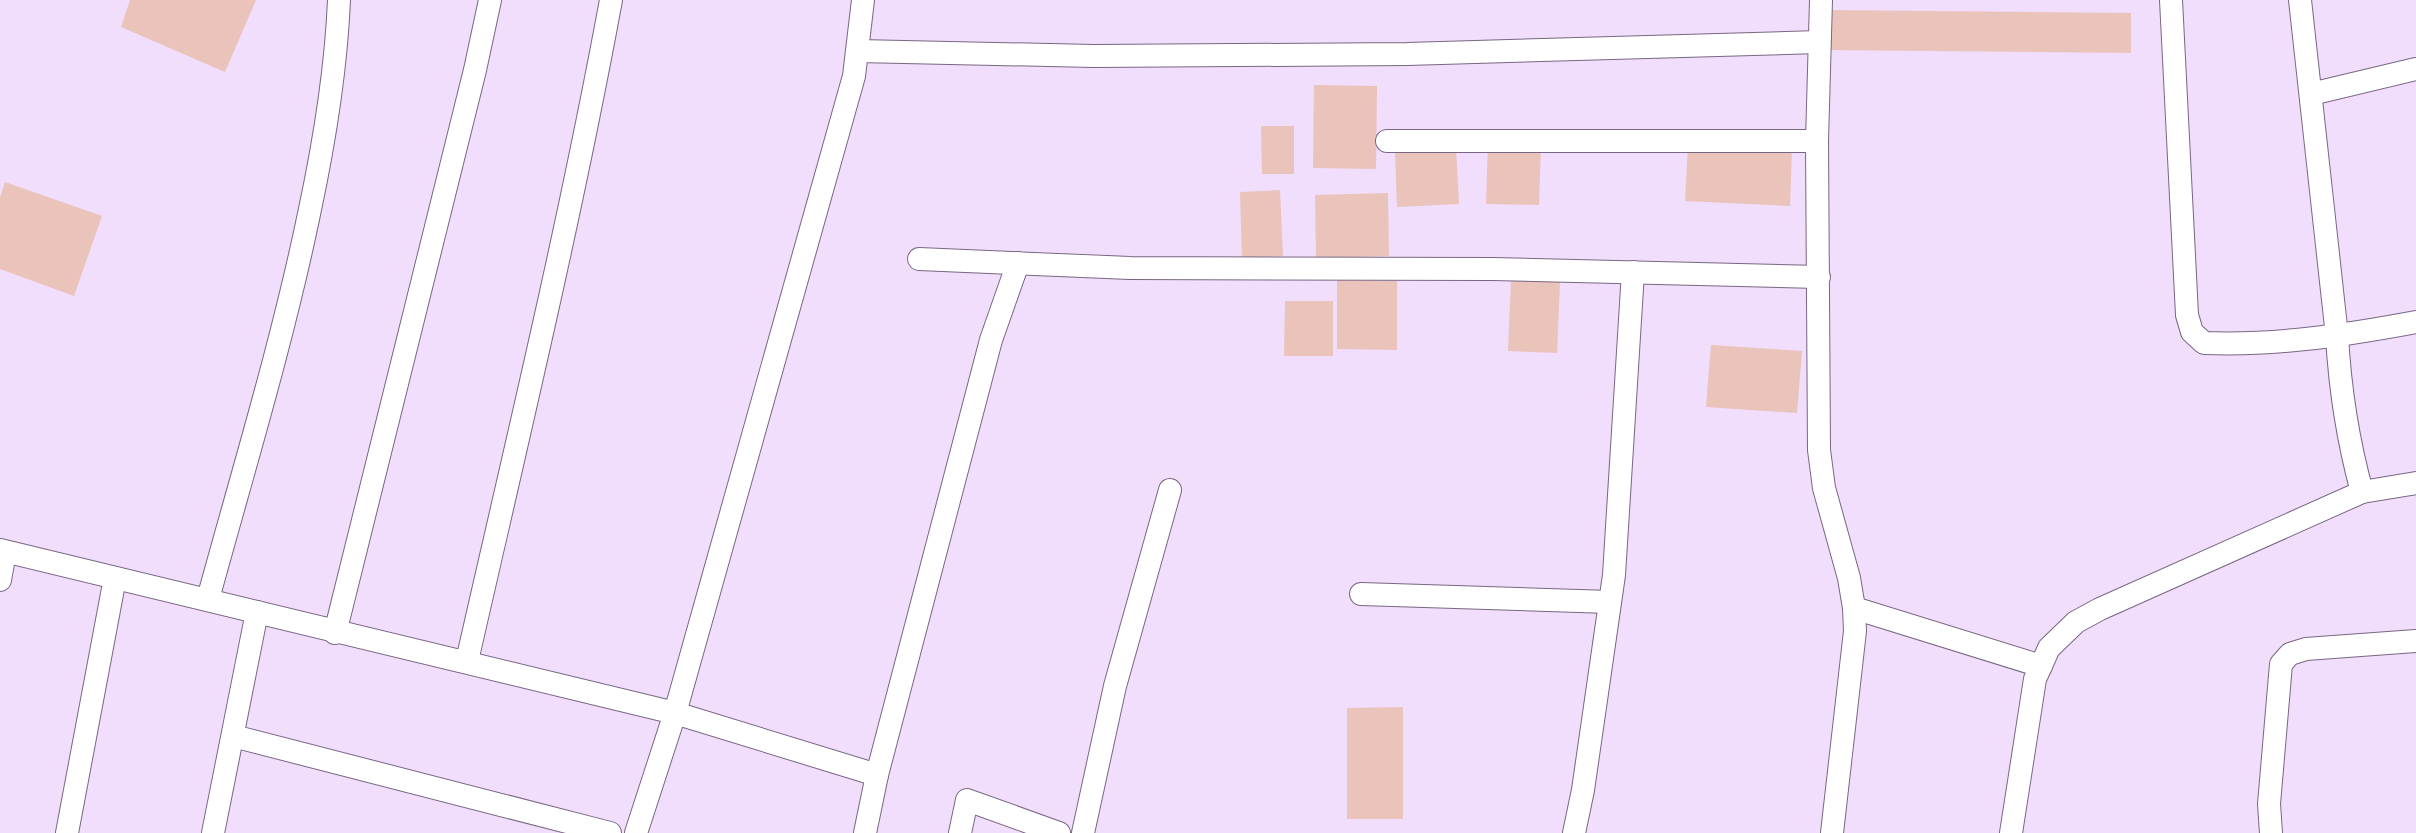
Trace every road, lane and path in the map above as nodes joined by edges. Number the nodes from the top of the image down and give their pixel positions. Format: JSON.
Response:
{"nodes":[{"id":1,"x":339,"y":0,"type":"edge"},
{"id":2,"x":490,"y":0,"type":"edge"},
{"id":3,"x":611,"y":0,"type":"edge"},
{"id":4,"x":863,"y":0,"type":"edge"},
{"id":5,"x":1821,"y":0,"type":"edge"},
{"id":6,"x":2171,"y":0,"type":"edge"},
{"id":7,"x":2300,"y":0,"type":"edge"},
{"id":8,"x":1819,"y":42,"type":"junction"},
{"id":9,"x":858,"y":51,"type":"junction"},
{"id":10,"x":2416,"y":69,"type":"edge"},
{"id":11,"x":2311,"y":94,"type":"junction"},
{"id":12,"x":1387,"y":141,"type":"dead end"},
{"id":13,"x":1817,"y":141,"type":"junction"},
{"id":14,"x":919,"y":259,"type":"dead end"},
{"id":15,"x":1018,"y":263,"type":"junction"},
{"id":16,"x":1633,"y":272,"type":"junction"},
{"id":17,"x":1819,"y":277,"type":"junction"},
{"id":18,"x":2416,"y":322,"type":"edge"},
{"id":19,"x":2337,"y":336,"type":"junction"},
{"id":20,"x":2416,"y":483,"type":"edge"},
{"id":21,"x":1170,"y":490,"type":"dead end"},
{"id":22,"x":2362,"y":492,"type":"junction"},
{"id":23,"x":3,"y":551,"type":"edge"},
{"id":24,"x":115,"y":578,"type":"junction"},
{"id":25,"x":0,"y":580,"type":"edge"},
{"id":26,"x":1361,"y":594,"type":"dead end"},
{"id":27,"x":208,"y":599,"type":"junction"},
{"id":28,"x":1610,"y":602,"type":"junction"},
{"id":29,"x":1854,"y":608,"type":"junction"},
{"id":30,"x":257,"y":612,"type":"junction"},
{"id":31,"x":335,"y":632,"type":"junction"},
{"id":32,"x":2416,"y":641,"type":"edge"},
{"id":33,"x":467,"y":661,"type":"junction"},
{"id":34,"x":2041,"y":666,"type":"junction"},
{"id":35,"x":675,"y":713,"type":"junction"},
{"id":36,"x":233,"y":736,"type":"junction"},
{"id":37,"x":877,"y":775,"type":"junction"},
{"id":38,"x":67,"y":833,"type":"edge"},
{"id":39,"x":213,"y":833,"type":"edge"},
{"id":40,"x":610,"y":833,"type":"edge"},
{"id":41,"x":636,"y":833,"type":"edge"},
{"id":42,"x":865,"y":833,"type":"edge"},
{"id":43,"x":960,"y":833,"type":"edge"},
{"id":44,"x":1059,"y":833,"type":"edge"},
{"id":45,"x":1083,"y":833,"type":"edge"},
{"id":46,"x":1574,"y":833,"type":"edge"},
{"id":47,"x":1832,"y":833,"type":"edge"},
{"id":48,"x":2011,"y":833,"type":"edge"},
{"id":49,"x":2271,"y":833,"type":"edge"}],
"edges":[{"from":1,"to":27,"type":"street"},
{"from":2,"to":31,"type":"street"},
{"from":3,"to":33,"type":"street"},
{"from":4,"to":9,"type":"street"},
{"from":5,"to":8,"type":"street"},
{"from":6,"to":19,"type":"street"},
{"from":7,"to":11,"type":"street"},
{"from":8,"to":9,"type":"street"},
{"from":8,"to":13,"type":"street"},
{"from":9,"to":35,"type":"street"},
{"from":10,"to":11,"type":"street"},
{"from":11,"to":19,"type":"street"},
{"from":12,"to":13,"type":"street"},
{"from":13,"to":17,"type":"street"},
{"from":14,"to":15,"type":"street"},
{"from":15,"to":16,"type":"street"},
{"from":15,"to":37,"type":"street"},
{"from":16,"to":17,"type":"street"},
{"from":16,"to":28,"type":"street"},
{"from":17,"to":29,"type":"street"},
{"from":18,"to":19,"type":"street"},
{"from":19,"to":22,"type":"street"},
{"from":20,"to":22,"type":"street"},
{"from":21,"to":45,"type":"street"},
{"from":22,"to":34,"type":"street"},
{"from":23,"to":24,"type":"street"},
{"from":23,"to":25,"type":"street"},
{"from":24,"to":27,"type":"street"},
{"from":24,"to":38,"type":"street"},
{"from":26,"to":28,"type":"street"},
{"from":27,"to":30,"type":"street"},
{"from":28,"to":46,"type":"street"},
{"from":29,"to":34,"type":"street"},
{"from":29,"to":47,"type":"street"},
{"from":30,"to":31,"type":"street"},
{"from":30,"to":36,"type":"street"},
{"from":31,"to":33,"type":"street"},
{"from":32,"to":49,"type":"street"},
{"from":33,"to":35,"type":"street"},
{"from":34,"to":48,"type":"street"},
{"from":35,"to":37,"type":"street"},
{"from":35,"to":41,"type":"street"},
{"from":36,"to":39,"type":"street"},
{"from":36,"to":40,"type":"street"},
{"from":37,"to":42,"type":"street"},
{"from":43,"to":44,"type":"street"}]}
